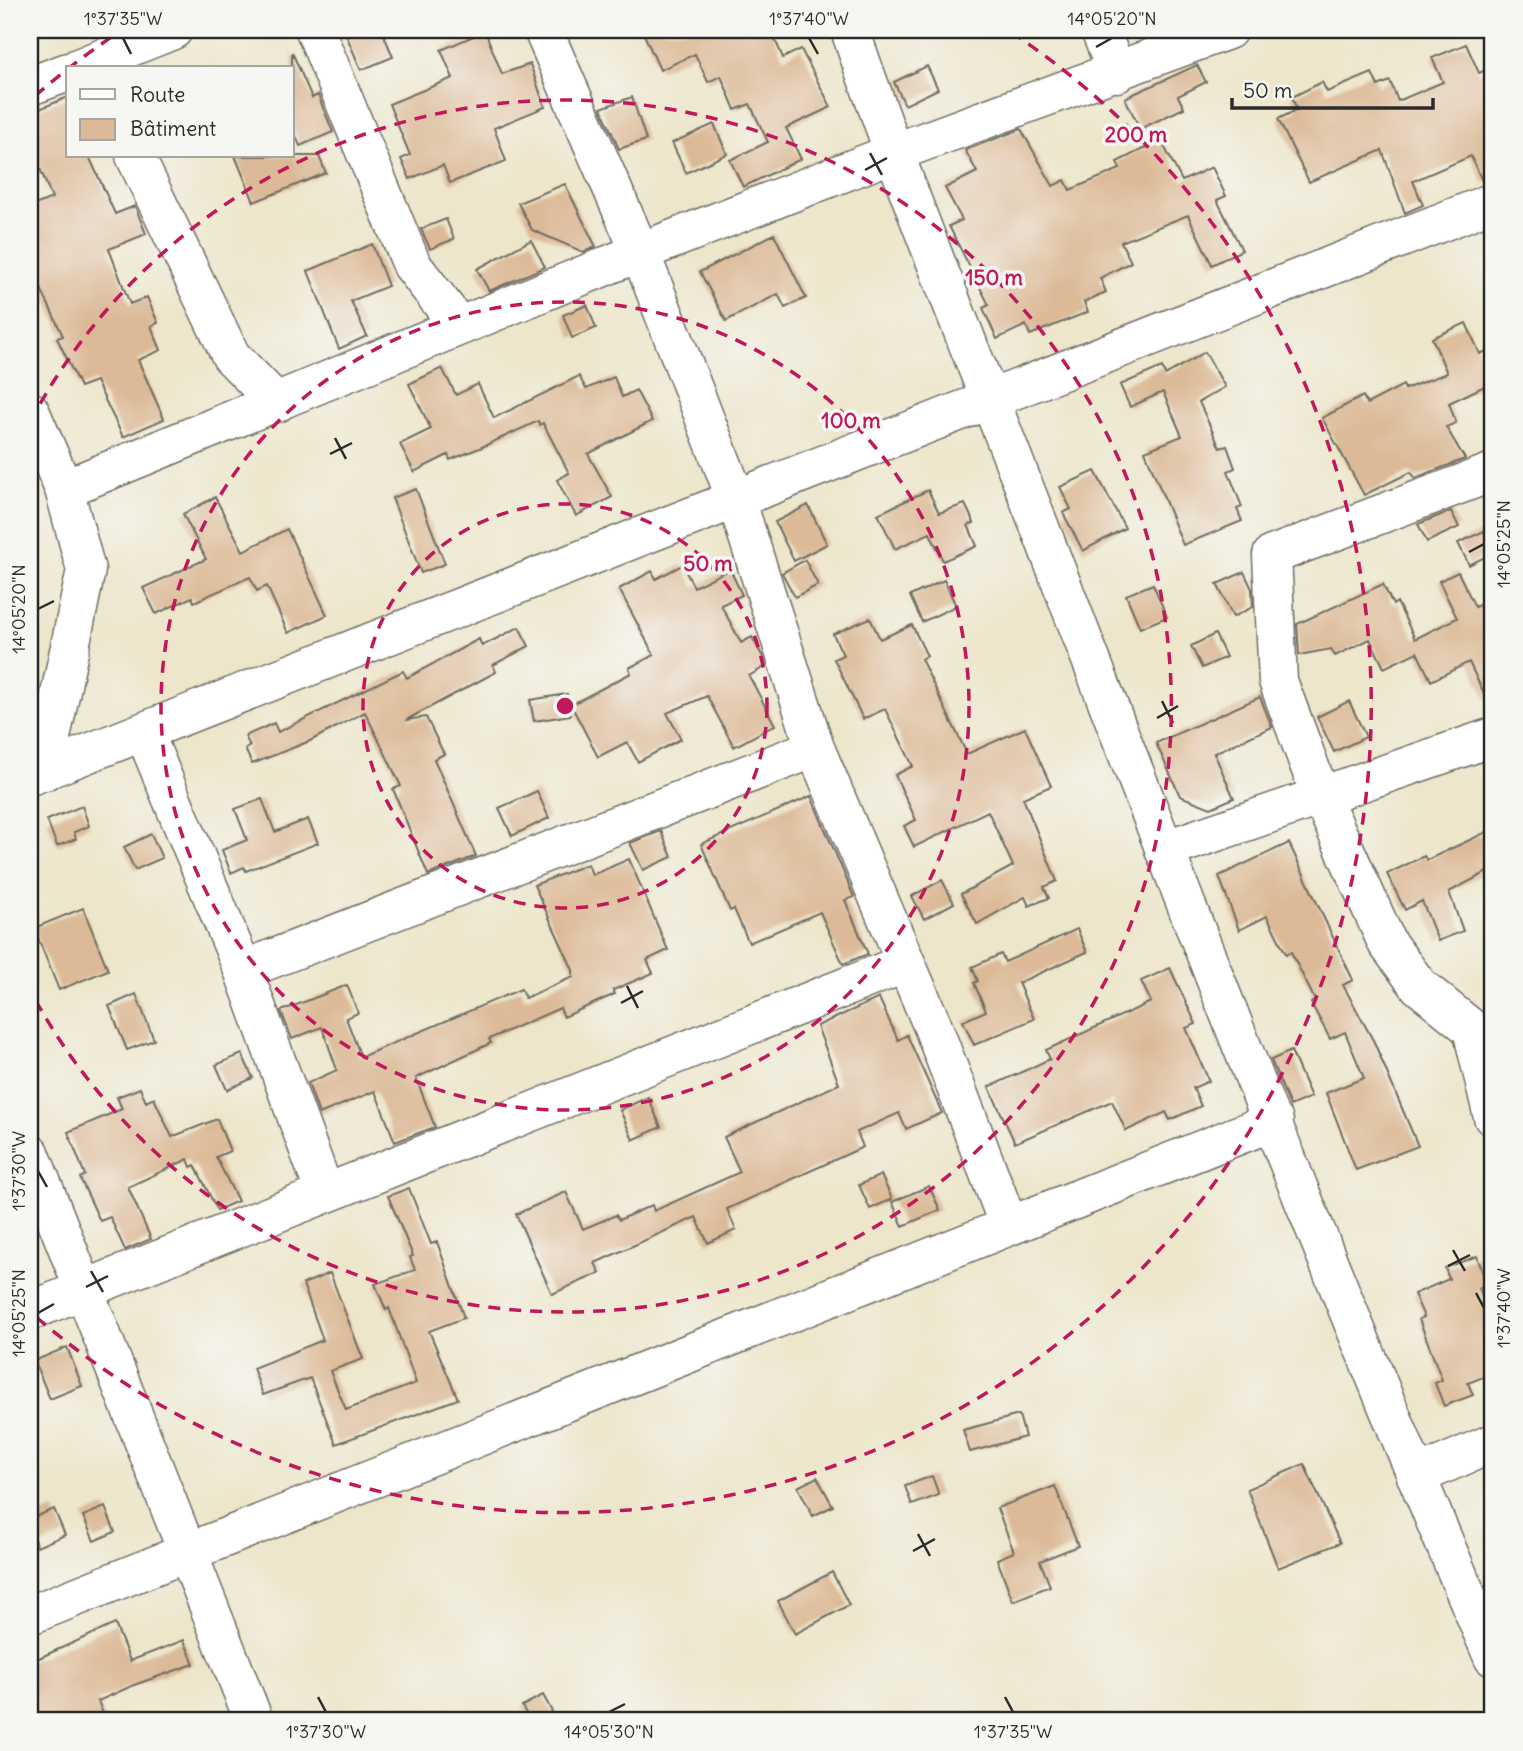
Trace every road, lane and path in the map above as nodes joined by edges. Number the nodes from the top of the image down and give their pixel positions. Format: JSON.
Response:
{"nodes":[{"id":1,"x":173,"y":30,"type":"edge"},
{"id":2,"x":314,"y":30,"type":"edge"},
{"id":3,"x":543,"y":30,"type":"edge"},
{"id":4,"x":850,"y":30,"type":"edge"},
{"id":5,"x":1100,"y":30,"type":"edge"},
{"id":6,"x":1228,"y":30,"type":"edge"},
{"id":7,"x":87,"y":66,"type":"edge"},
{"id":8,"x":1116,"y":73,"type":"junction"},
{"id":9,"x":66,"y":74,"type":"edge"},
{"id":10,"x":30,"y":86,"type":"edge"},
{"id":11,"x":893,"y":153,"type":"junction"},
{"id":12,"x":136,"y":158,"type":"edge"},
{"id":13,"x":1493,"y":202,"type":"edge"},
{"id":14,"x":640,"y":251,"type":"junction"},
{"id":15,"x":459,"y":326,"type":"junction"},
{"id":16,"x":991,"y":399,"type":"junction"},
{"id":17,"x":277,"y":402,"type":"junction"},
{"id":18,"x":30,"y":411,"type":"edge"},
{"id":19,"x":1493,"y":472,"type":"edge"},
{"id":20,"x":64,"y":489,"type":"junction"},
{"id":21,"x":736,"y":499,"type":"junction"},
{"id":22,"x":144,"y":732,"type":"junction"},
{"id":23,"x":1493,"y":737,"type":"edge"},
{"id":24,"x":814,"y":748,"type":"junction"},
{"id":25,"x":37,"y":774,"type":"edge"},
{"id":26,"x":1321,"y":794,"type":"junction"},
{"id":27,"x":1164,"y":850,"type":"junction"},
{"id":28,"x":906,"y":963,"type":"junction"},
{"id":29,"x":243,"y":970,"type":"junction"},
{"id":30,"x":1483,"y":1021,"type":"edge"},
{"id":31,"x":1493,"y":1117,"type":"edge"},
{"id":32,"x":1273,"y":1121,"type":"junction"},
{"id":33,"x":30,"y":1153,"type":"edge"},
{"id":34,"x":325,"y":1194,"type":"junction"},
{"id":35,"x":1009,"y":1226,"type":"junction"},
{"id":36,"x":84,"y":1290,"type":"junction"},
{"id":37,"x":30,"y":1311,"type":"edge"},
{"id":38,"x":1493,"y":1443,"type":"edge"},
{"id":39,"x":1416,"y":1476,"type":"junction"},
{"id":40,"x":187,"y":1553,"type":"junction"},
{"id":41,"x":30,"y":1615,"type":"edge"},
{"id":42,"x":1493,"y":1657,"type":"edge"},
{"id":43,"x":254,"y":1721,"type":"edge"}],
"edges":[{"from":1,"to":7,"type":"street"},
{"from":2,"to":15,"type":"street"},
{"from":3,"to":14,"type":"street"},
{"from":4,"to":11,"type":"street"},
{"from":5,"to":8,"type":"street"},
{"from":6,"to":8,"type":"street"},
{"from":8,"to":11,"type":"street"},
{"from":9,"to":10,"type":"street"},
{"from":11,"to":14,"type":"street"},
{"from":11,"to":16,"type":"street"},
{"from":12,"to":17,"type":"street"},
{"from":13,"to":16,"type":"street"},
{"from":14,"to":15,"type":"street"},
{"from":14,"to":21,"type":"street"},
{"from":15,"to":17,"type":"street"},
{"from":16,"to":21,"type":"street"},
{"from":16,"to":27,"type":"street"},
{"from":17,"to":20,"type":"street"},
{"from":18,"to":20,"type":"street"},
{"from":19,"to":26,"type":"street"},
{"from":20,"to":25,"type":"street"},
{"from":21,"to":22,"type":"street"},
{"from":21,"to":24,"type":"street"},
{"from":22,"to":25,"type":"street"},
{"from":22,"to":29,"type":"street"},
{"from":23,"to":26,"type":"street"},
{"from":24,"to":28,"type":"street"},
{"from":24,"to":29,"type":"street"},
{"from":26,"to":27,"type":"street"},
{"from":26,"to":30,"type":"street"},
{"from":27,"to":32,"type":"street"},
{"from":28,"to":34,"type":"street"},
{"from":28,"to":35,"type":"street"},
{"from":29,"to":34,"type":"street"},
{"from":30,"to":31,"type":"street"},
{"from":32,"to":35,"type":"street"},
{"from":32,"to":39,"type":"street"},
{"from":33,"to":36,"type":"street"},
{"from":34,"to":36,"type":"street"},
{"from":35,"to":40,"type":"street"},
{"from":36,"to":37,"type":"street"},
{"from":36,"to":40,"type":"street"},
{"from":38,"to":39,"type":"street"},
{"from":39,"to":42,"type":"street"},
{"from":40,"to":41,"type":"street"},
{"from":40,"to":43,"type":"street"}]}
